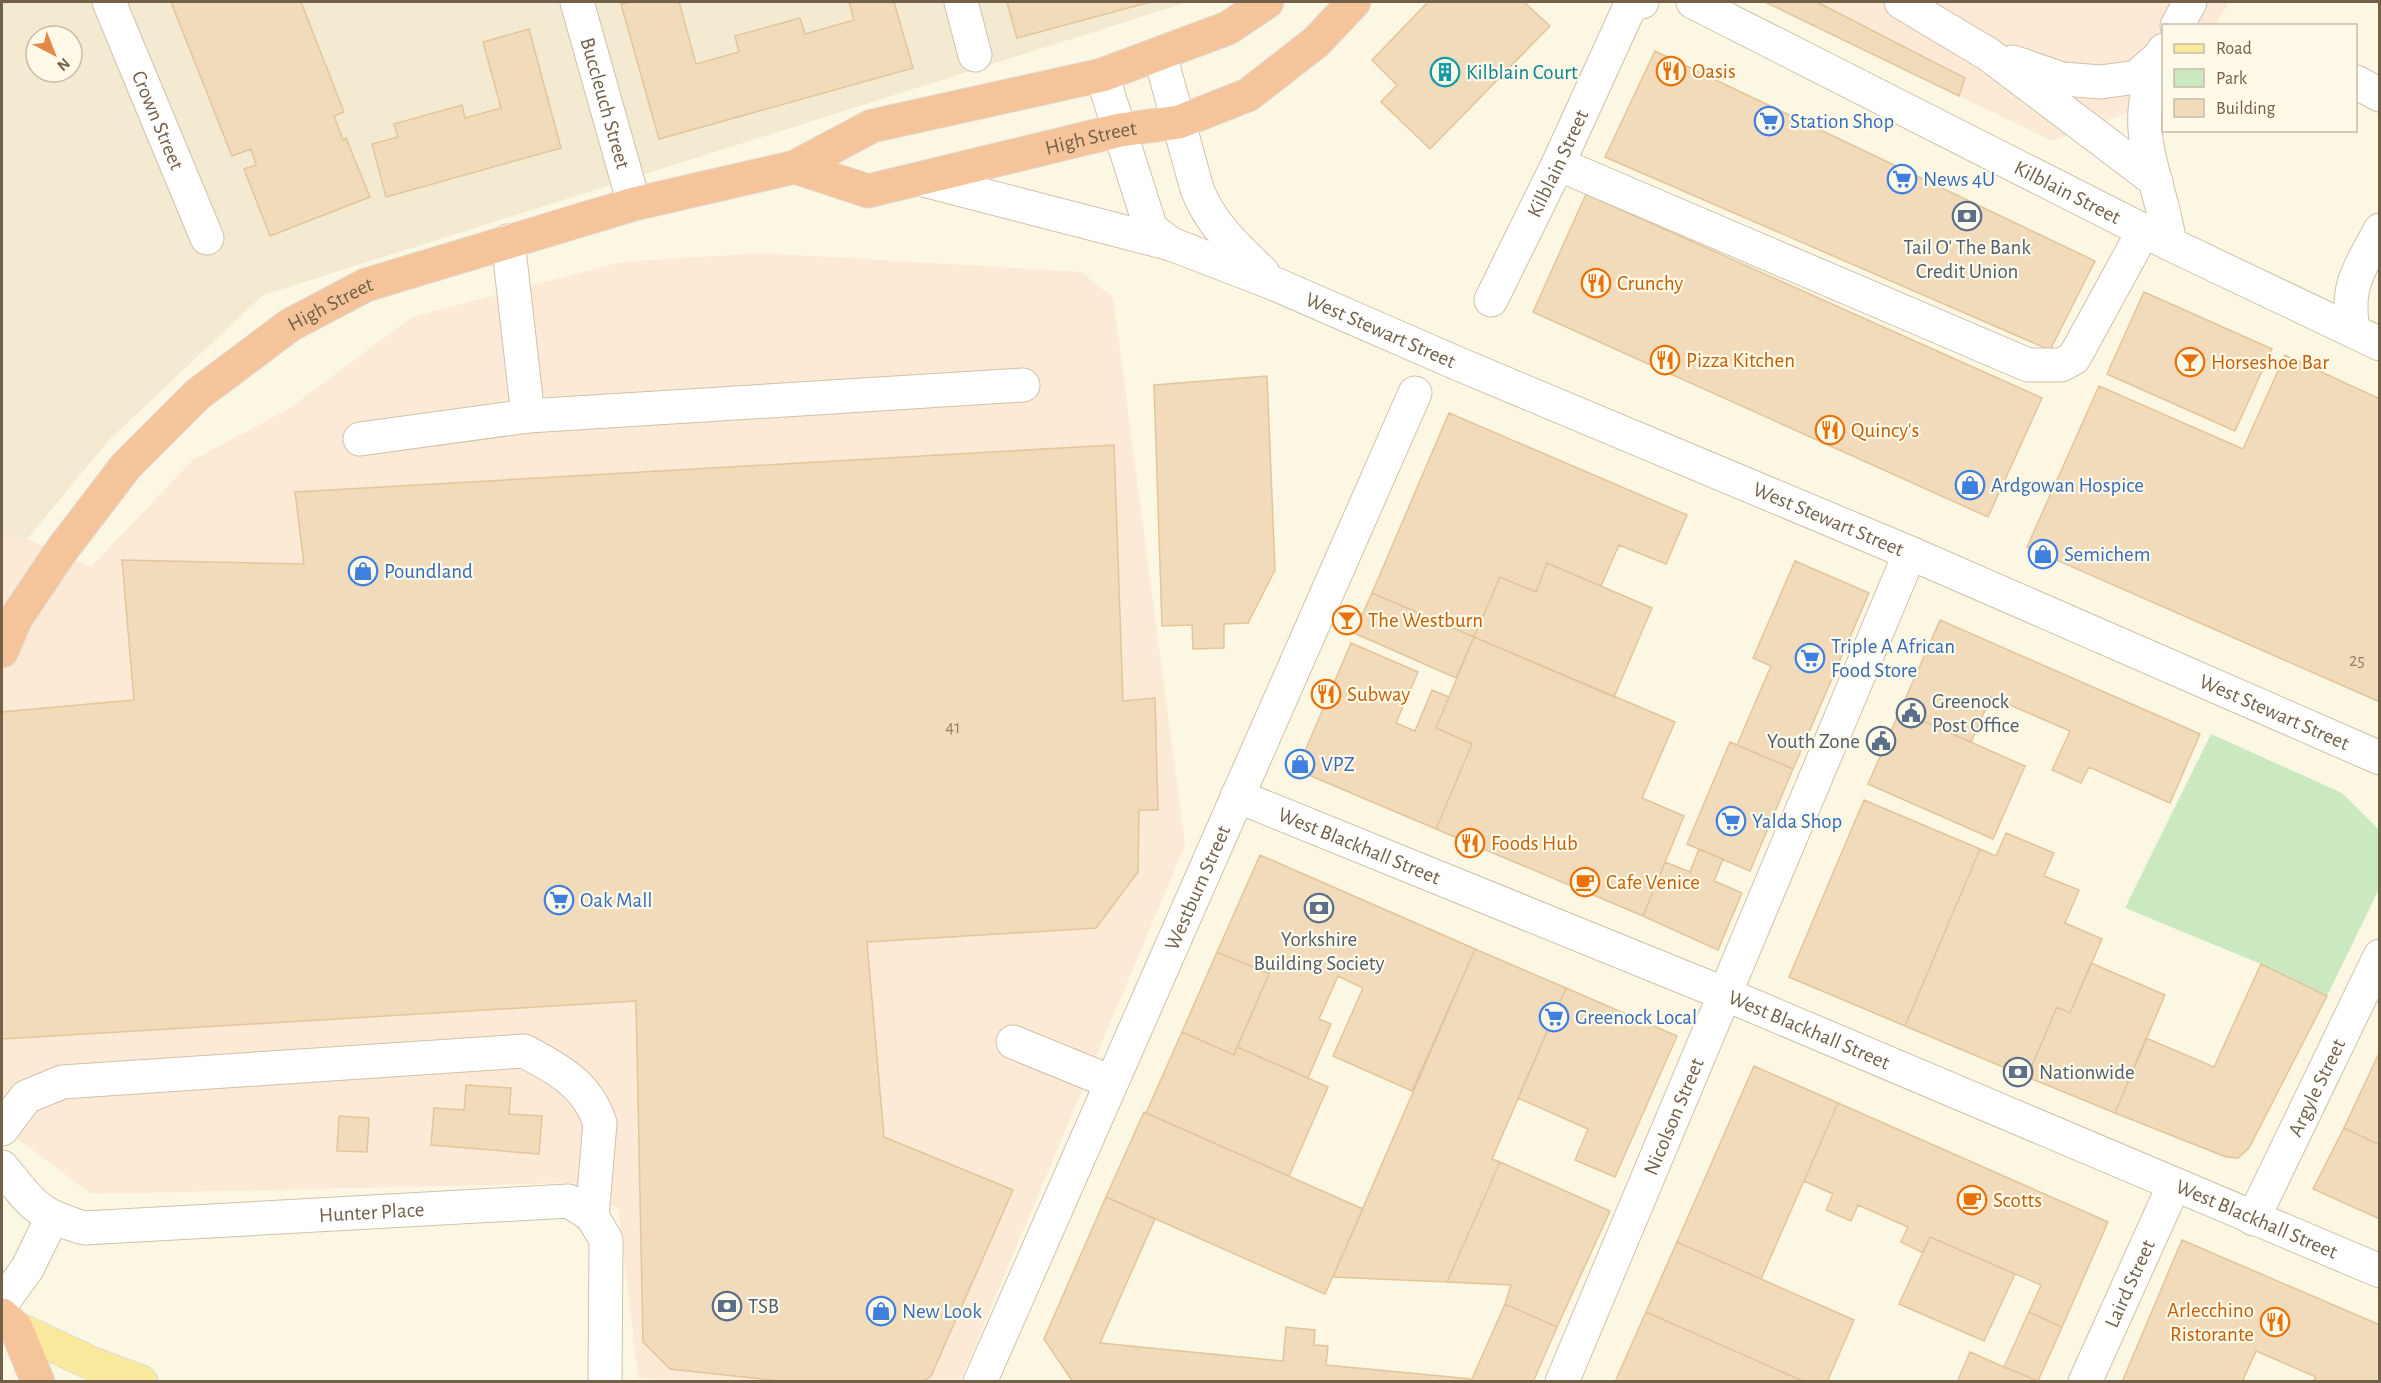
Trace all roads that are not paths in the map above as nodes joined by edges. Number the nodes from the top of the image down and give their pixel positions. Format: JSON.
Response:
{"nodes":[{"id":1,"x":109,"y":2,"type":"edge"},
{"id":2,"x":578,"y":2,"type":"edge"},
{"id":3,"x":961,"y":2,"type":"edge"},
{"id":4,"x":1267,"y":2,"type":"edge"},
{"id":5,"x":1354,"y":2,"type":"edge"},
{"id":6,"x":1642,"y":2,"type":"edge"},
{"id":7,"x":1693,"y":2,"type":"edge"},
{"id":8,"x":1901,"y":2,"type":"edge"},
{"id":9,"x":2190,"y":2,"type":"edge"},
{"id":10,"x":2178,"y":24,"type":"edge"},
{"id":11,"x":2162,"y":53,"type":"edge"},
{"id":12,"x":1988,"y":54,"type":"junction"},
{"id":13,"x":975,"y":55,"type":"dead end"},
{"id":14,"x":1160,"y":55,"type":"junction"},
{"id":15,"x":1102,"y":75,"type":"junction"},
{"id":16,"x":2357,"y":83,"type":"edge"},
{"id":17,"x":2379,"y":95,"type":"edge"},
{"id":18,"x":1179,"y":122,"type":"junction"},
{"id":19,"x":1120,"y":130,"type":"junction"},
{"id":20,"x":1558,"y":164,"type":"junction"},
{"id":21,"x":2151,"y":166,"type":"junction"},
{"id":22,"x":795,"y":167,"type":"junction"},
{"id":23,"x":920,"y":179,"type":"junction"},
{"id":24,"x":634,"y":204,"type":"junction"},
{"id":25,"x":2379,"y":230,"type":"edge"},
{"id":26,"x":2157,"y":237,"type":"junction"},
{"id":27,"x":207,"y":238,"type":"dead end"},
{"id":28,"x":508,"y":241,"type":"junction"},
{"id":29,"x":1171,"y":244,"type":"junction"},
{"id":30,"x":1275,"y":284,"type":"junction"},
{"id":31,"x":2351,"y":286,"type":"junction"},
{"id":32,"x":2287,"y":298,"type":"junction"},
{"id":33,"x":1491,"y":300,"type":"dead end"},
{"id":34,"x":2366,"y":337,"type":"edge"},
{"id":35,"x":1023,"y":385,"type":"dead end"},
{"id":36,"x":1415,"y":393,"type":"dead end"},
{"id":37,"x":528,"y":416,"type":"junction"},
{"id":38,"x":360,"y":439,"type":"dead end"},
{"id":39,"x":1910,"y":553,"type":"junction"},
{"id":40,"x":2,"y":651,"type":"edge"},
{"id":41,"x":2379,"y":758,"type":"edge"},
{"id":42,"x":1237,"y":796,"type":"junction"},
{"id":43,"x":2379,"y":956,"type":"edge"},
{"id":44,"x":1725,"y":994,"type":"junction"},
{"id":45,"x":1013,"y":1041,"type":"dead end"},
{"id":46,"x":1111,"y":1082,"type":"junction"},
{"id":47,"x":2,"y":1129,"type":"edge"},
{"id":48,"x":2,"y":1167,"type":"edge"},
{"id":49,"x":2174,"y":1185,"type":"junction"},
{"id":50,"x":592,"y":1216,"type":"junction"},
{"id":51,"x":52,"y":1218,"type":"junction"},
{"id":52,"x":2253,"y":1219,"type":"junction"},
{"id":53,"x":2379,"y":1271,"type":"edge"},
{"id":54,"x":7,"y":1317,"type":"edge"},
{"id":55,"x":38,"y":1382,"type":"edge"},
{"id":56,"x":141,"y":1382,"type":"edge"},
{"id":57,"x":604,"y":1382,"type":"edge"},
{"id":58,"x":980,"y":1382,"type":"edge"},
{"id":59,"x":1562,"y":1382,"type":"edge"},
{"id":60,"x":2085,"y":1382,"type":"edge"}],
"edges":[{"from":1,"to":27,"type":"street","name":"Crown Street"},
{"from":2,"to":24,"type":"street","name":"Buccleuch Street"},
{"from":3,"to":13,"type":"street"},
{"from":4,"to":14,"type":"highway","name":"High Street"},
{"from":5,"to":18,"type":"highway","name":"High Street"},
{"from":6,"to":20,"type":"street","name":"Kilblain Street"},
{"from":7,"to":26,"type":"street","name":"Kilblain Street"},
{"from":8,"to":12,"type":"street"},
{"from":9,"to":10,"type":"street"},
{"from":11,"to":12,"type":"street"},
{"from":11,"to":21,"type":"street"},
{"from":12,"to":21,"type":"street"},
{"from":14,"to":15,"type":"highway","name":"High Street"},
{"from":14,"to":18,"type":"street","name":"West Stewart Street"},
{"from":15,"to":19,"type":"street","name":"West Stewart Street"},
{"from":15,"to":22,"type":"highway","name":"High Street"},
{"from":16,"to":17,"type":"street"},
{"from":18,"to":19,"type":"highway","name":"High Street"},
{"from":18,"to":30,"type":"street","name":"West Stewart Street"},
{"from":19,"to":23,"type":"highway","name":"High Street"},
{"from":19,"to":29,"type":"street","name":"West Stewart Street"},
{"from":20,"to":26,"type":"street"},
{"from":20,"to":33,"type":"street","name":"Kilblain Street"},
{"from":21,"to":26,"type":"street"},
{"from":22,"to":23,"type":"highway","name":"High Street"},
{"from":22,"to":24,"type":"highway","name":"High Street"},
{"from":23,"to":29,"type":"street","name":"West Stewart Street"},
{"from":24,"to":28,"type":"highway","name":"High Street"},
{"from":25,"to":31,"type":"street"},
{"from":26,"to":32,"type":"street","name":"Kilblain Street"},
{"from":28,"to":37,"type":"street"},
{"from":28,"to":40,"type":"highway","name":"High Street"},
{"from":29,"to":30,"type":"street","name":"West Stewart Street"},
{"from":30,"to":39,"type":"street","name":"West Stewart Street"},
{"from":31,"to":32,"type":"street"},
{"from":31,"to":34,"type":"street"},
{"from":32,"to":34,"type":"street","name":"Kilblain Street"},
{"from":35,"to":37,"type":"street"},
{"from":36,"to":42,"type":"street","name":"Westburn Street"},
{"from":37,"to":38,"type":"street"},
{"from":39,"to":41,"type":"street","name":"West Stewart Street"},
{"from":39,"to":44,"type":"street","name":"Nicolson Street"},
{"from":42,"to":44,"type":"street","name":"West Blackhall Street"},
{"from":42,"to":46,"type":"street","name":"Westburn Street"},
{"from":43,"to":52,"type":"street","name":"Argyle Street"},
{"from":44,"to":49,"type":"street","name":"West Blackhall Street"},
{"from":44,"to":59,"type":"street","name":"Nicolson Street"},
{"from":45,"to":46,"type":"street"},
{"from":46,"to":58,"type":"street","name":"Westburn Street"},
{"from":47,"to":50,"type":"street"},
{"from":48,"to":51,"type":"street","name":"Hunter Place"},
{"from":49,"to":52,"type":"street","name":"West Blackhall Street"},
{"from":49,"to":60,"type":"street","name":"Laird Street"},
{"from":50,"to":51,"type":"street","name":"Hunter Place"},
{"from":50,"to":57,"type":"street"},
{"from":51,"to":54,"type":"street"},
{"from":52,"to":53,"type":"street","name":"West Blackhall Street"},
{"from":54,"to":55,"type":"highway"},
{"from":54,"to":56,"type":"main road"}]}
